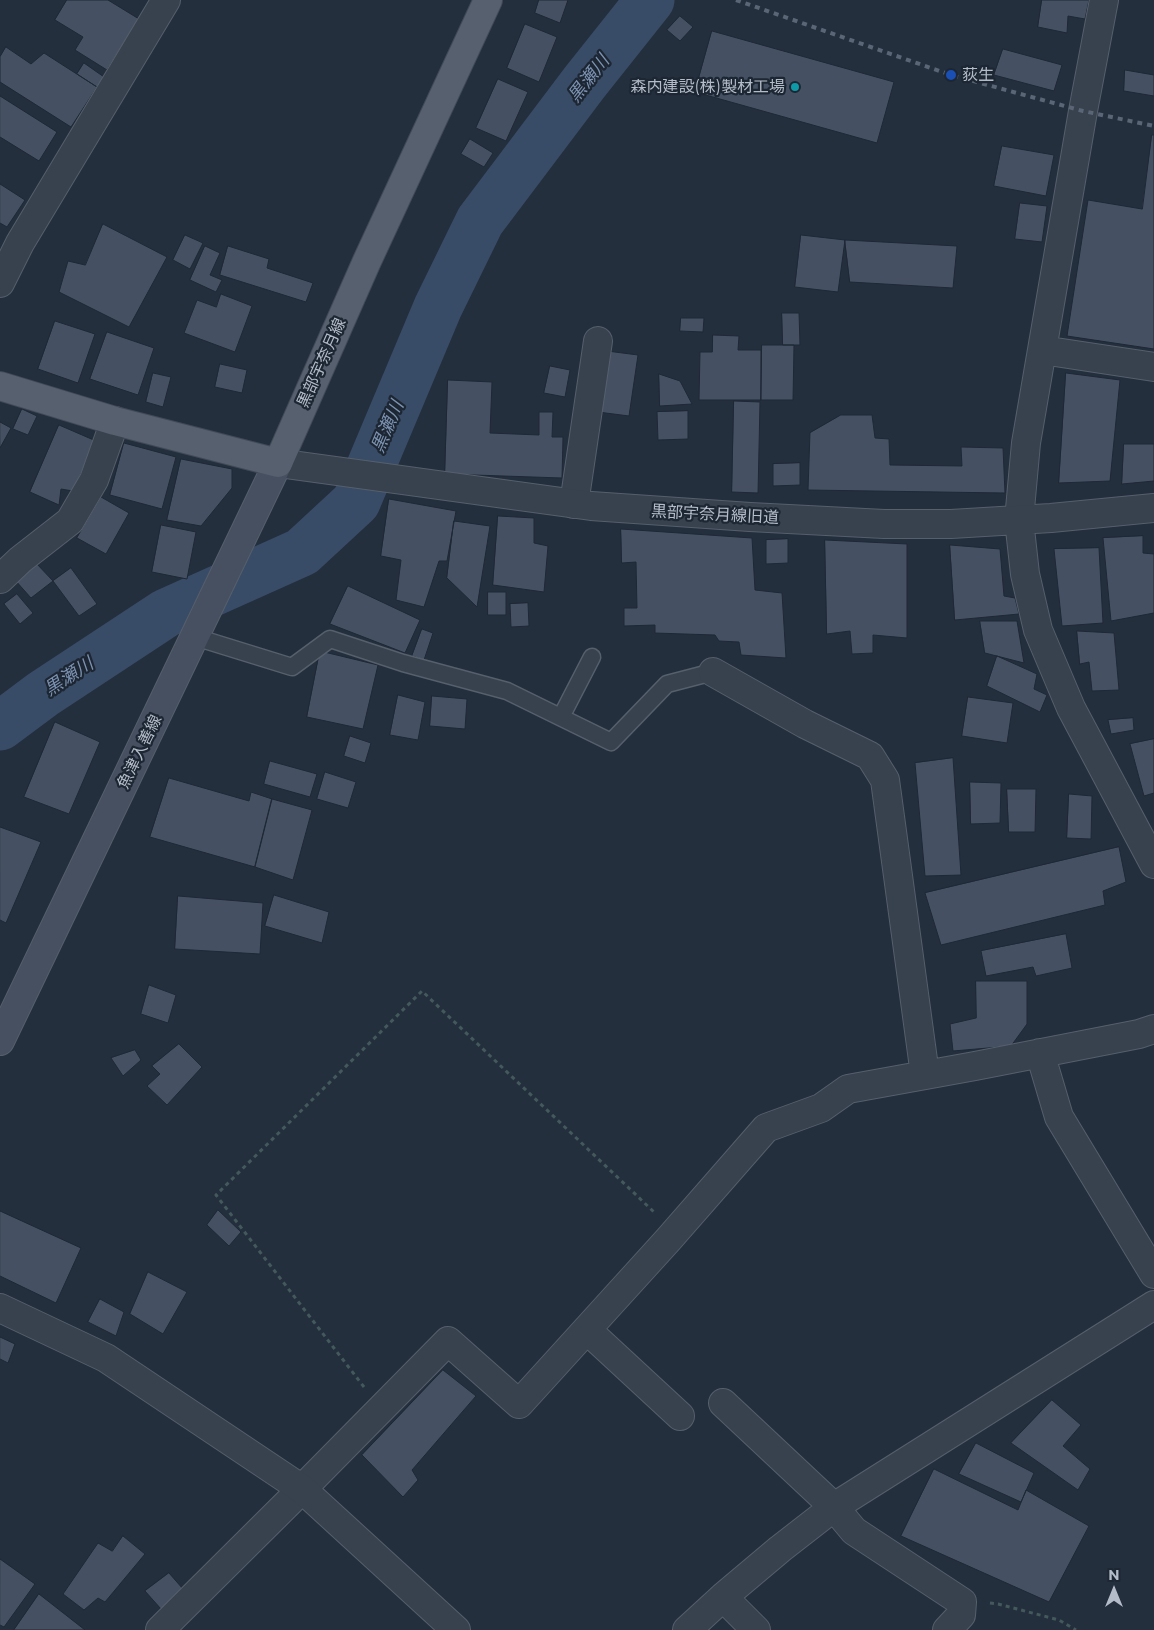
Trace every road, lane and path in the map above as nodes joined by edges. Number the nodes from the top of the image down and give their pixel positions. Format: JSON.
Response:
{"nodes":[{"id":1,"x":166,"y":0,"type":"edge"},
{"id":2,"x":488,"y":0,"type":"edge"},
{"id":3,"x":1104,"y":0,"type":"edge"},
{"id":4,"x":0,"y":283,"type":"edge"},
{"id":5,"x":598,"y":341,"type":"dead end"},
{"id":6,"x":1042,"y":350,"type":"junction"},
{"id":7,"x":1154,"y":368,"type":"edge"},
{"id":8,"x":0,"y":386,"type":"edge"},
{"id":9,"x":114,"y":422,"type":"junction"},
{"id":10,"x":278,"y":463,"type":"junction"},
{"id":11,"x":574,"y":504,"type":"junction"},
{"id":12,"x":1154,"y":508,"type":"edge"},
{"id":13,"x":1019,"y":520,"type":"junction"},
{"id":14,"x":0,"y":579,"type":"edge"},
{"id":15,"x":199,"y":629,"type":"junction"},
{"id":16,"x":592,"y":657,"type":"dead end"},
{"id":17,"x":713,"y":672,"type":"joint"},
{"id":18,"x":561,"y":717,"type":"junction"},
{"id":19,"x":1154,"y":864,"type":"edge"},
{"id":20,"x":1154,"y":1029,"type":"edge"},
{"id":21,"x":0,"y":1041,"type":"edge"},
{"id":22,"x":1040,"y":1053,"type":"junction"},
{"id":23,"x":924,"y":1075,"type":"junction"},
{"id":24,"x":675,"y":1232,"type":"junction"},
{"id":25,"x":1154,"y":1274,"type":"edge"},
{"id":26,"x":1154,"y":1305,"type":"edge"},
{"id":27,"x":0,"y":1308,"type":"edge"},
{"id":28,"x":587,"y":1330,"type":"junction"},
{"id":29,"x":722,"y":1403,"type":"dead end"},
{"id":30,"x":381,"y":1409,"type":"junction"},
{"id":31,"x":680,"y":1416,"type":"dead end"},
{"id":32,"x":302,"y":1489,"type":"junction"},
{"id":33,"x":834,"y":1507,"type":"junction"},
{"id":34,"x":723,"y":1597,"type":"junction"},
{"id":35,"x":962,"y":1602,"type":"junction"},
{"id":36,"x":160,"y":1630,"type":"edge"},
{"id":37,"x":456,"y":1630,"type":"edge"},
{"id":38,"x":688,"y":1630,"type":"edge"},
{"id":39,"x":756,"y":1630,"type":"edge"},
{"id":40,"x":947,"y":1630,"type":"edge"},
{"id":41,"x":1076,"y":1630,"type":"edge"}],
"edges":[{"from":1,"to":4,"type":"street"},
{"from":2,"to":10,"type":"main road","name":"黒部宇奈月線"},
{"from":3,"to":6,"type":"street"},
{"from":5,"to":11,"type":"street"},
{"from":6,"to":7,"type":"street"},
{"from":6,"to":13,"type":"street"},
{"from":8,"to":9,"type":"main road"},
{"from":9,"to":10,"type":"main road"},
{"from":9,"to":14,"type":"street"},
{"from":10,"to":11,"type":"street","name":"黒部宇奈月線旧道"},
{"from":10,"to":15,"type":"main road","name":"魚津入善線"},
{"from":11,"to":13,"type":"street","name":"黒部宇奈月線旧道"},
{"from":12,"to":13,"type":"street","name":"黒部宇奈月線旧道"},
{"from":13,"to":19,"type":"street"},
{"from":15,"to":18,"type":"lane"},
{"from":15,"to":21,"type":"main road","name":"魚津入善線"},
{"from":16,"to":18,"type":"lane"},
{"from":17,"to":18,"type":"lane"},
{"from":17,"to":23,"type":"street"},
{"from":20,"to":22,"type":"street"},
{"from":22,"to":23,"type":"street"},
{"from":22,"to":25,"type":"street"},
{"from":23,"to":24,"type":"street"},
{"from":24,"to":28,"type":"street"},
{"from":24,"to":30,"type":"path"},
{"from":26,"to":33,"type":"street"},
{"from":27,"to":32,"type":"street"},
{"from":28,"to":30,"type":"street"},
{"from":28,"to":31,"type":"street"},
{"from":29,"to":33,"type":"street"},
{"from":30,"to":32,"type":"street"},
{"from":32,"to":36,"type":"street"},
{"from":32,"to":37,"type":"street"},
{"from":33,"to":34,"type":"street"},
{"from":33,"to":35,"type":"street"},
{"from":34,"to":38,"type":"street"},
{"from":34,"to":39,"type":"street"},
{"from":35,"to":40,"type":"street"},
{"from":35,"to":41,"type":"path"}]}
